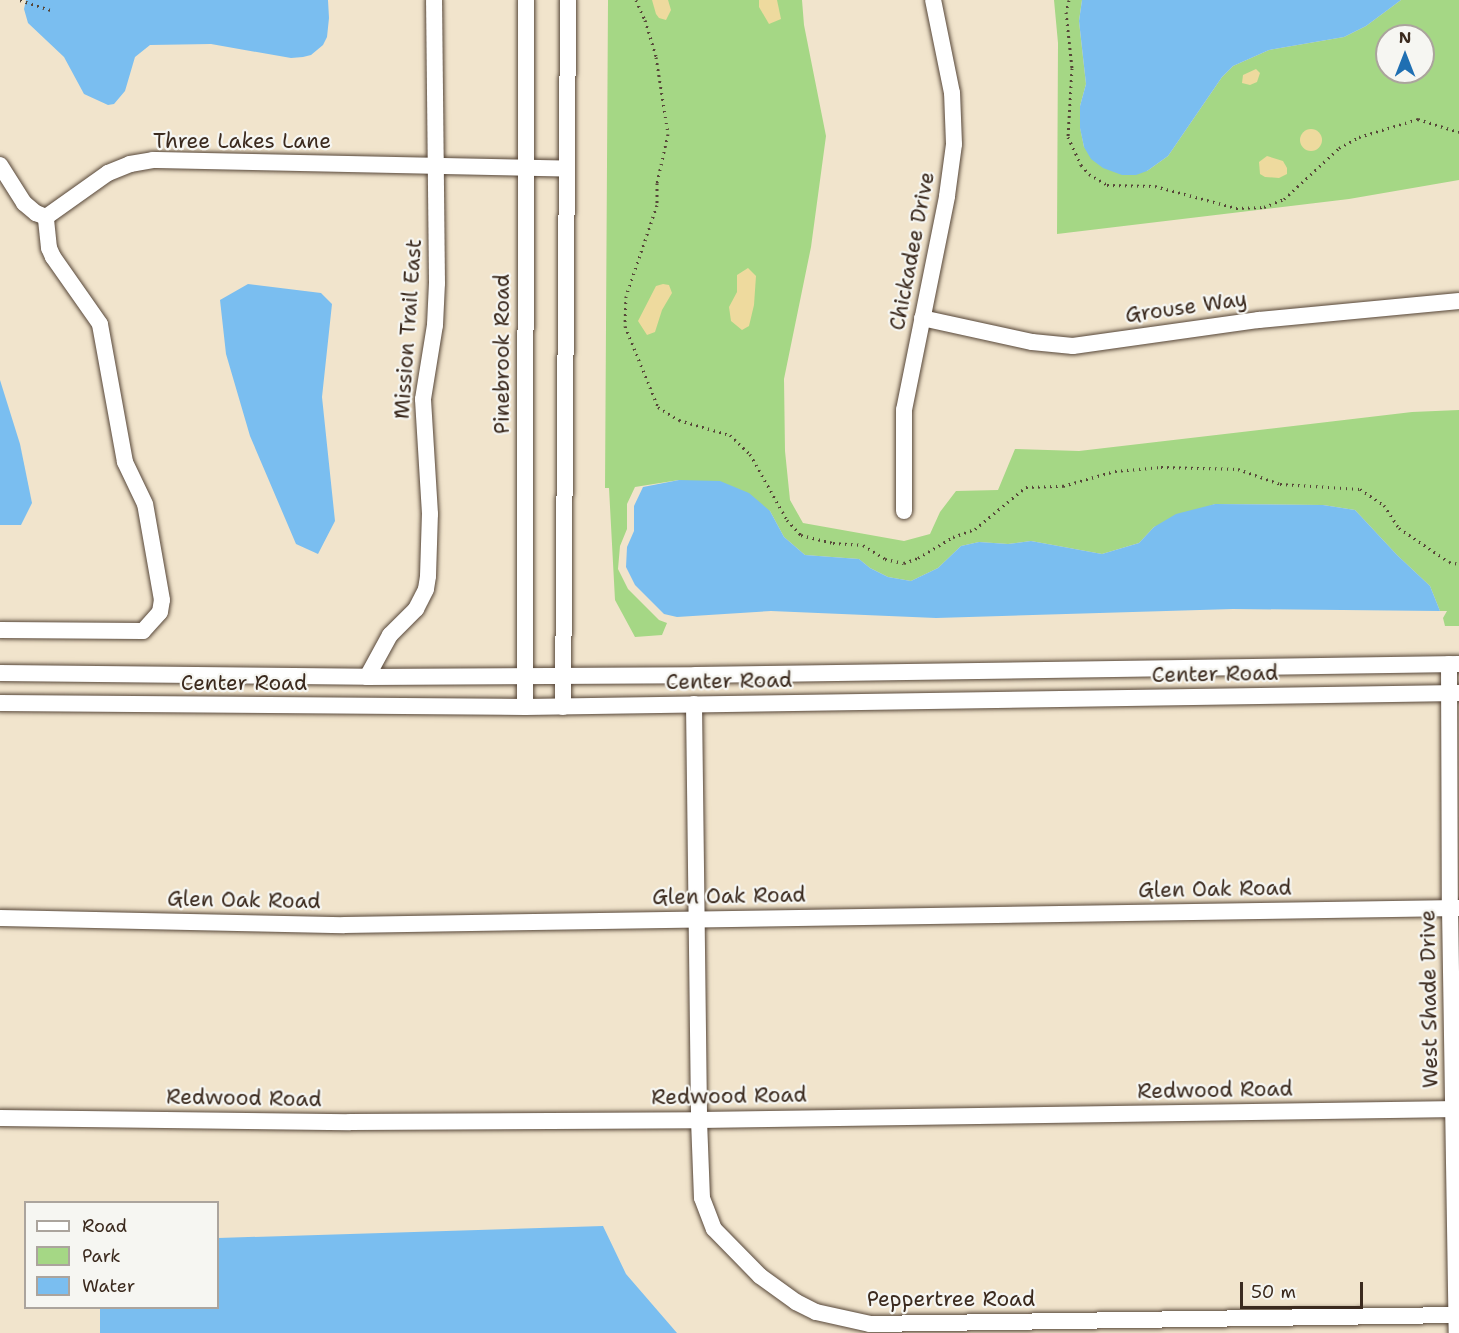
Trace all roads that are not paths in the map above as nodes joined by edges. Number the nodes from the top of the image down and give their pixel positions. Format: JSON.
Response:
{"nodes":[{"id":1,"x":434,"y":0,"type":"edge"},
{"id":2,"x":526,"y":0,"type":"edge"},
{"id":3,"x":568,"y":0,"type":"edge"},
{"id":4,"x":933,"y":0,"type":"edge"},
{"id":5,"x":0,"y":165,"type":"edge"},
{"id":6,"x":437,"y":166,"type":"junction"},
{"id":7,"x":524,"y":168,"type":"junction"},
{"id":8,"x":567,"y":169,"type":"junction"},
{"id":9,"x":46,"y":217,"type":"junction"},
{"id":10,"x":1459,"y":302,"type":"edge"},
{"id":11,"x":922,"y":318,"type":"junction"},
{"id":12,"x":904,"y":511,"type":"dead end"},
{"id":13,"x":0,"y":630,"type":"edge"},
{"id":14,"x":1454,"y":664,"type":"edge"},
{"id":15,"x":0,"y":673,"type":"edge"},
{"id":16,"x":526,"y":676,"type":"junction"},
{"id":17,"x":563,"y":676,"type":"junction"},
{"id":18,"x":367,"y":677,"type":"junction"},
{"id":19,"x":1454,"y":694,"type":"edge"},
{"id":20,"x":0,"y":703,"type":"edge"},
{"id":21,"x":694,"y":704,"type":"junction"},
{"id":22,"x":525,"y":707,"type":"junction"},
{"id":23,"x":563,"y":707,"type":"junction"},
{"id":24,"x":1454,"y":908,"type":"edge"},
{"id":25,"x":0,"y":918,"type":"edge"},
{"id":26,"x":697,"y":919,"type":"junction"},
{"id":27,"x":1456,"y":1109,"type":"edge"},
{"id":28,"x":0,"y":1118,"type":"edge"},
{"id":29,"x":699,"y":1119,"type":"junction"},
{"id":30,"x":1458,"y":1315,"type":"edge"},
{"id":31,"x":1456,"y":1333,"type":"edge"}],
"edges":[{"from":1,"to":6,"type":"street","name":"Mission Trail East"},
{"from":2,"to":7,"type":"street","name":"Pinebrook Road"},
{"from":3,"to":8,"type":"street"},
{"from":4,"to":11,"type":"street","name":"Chickadee Drive"},
{"from":5,"to":9,"type":"street"},
{"from":6,"to":7,"type":"street","name":"Three Lakes Lane"},
{"from":6,"to":9,"type":"street","name":"Three Lakes Lane"},
{"from":6,"to":18,"type":"street","name":"Mission Trail East"},
{"from":7,"to":8,"type":"street","name":"Three Lakes Lane"},
{"from":7,"to":16,"type":"street","name":"Pinebrook Road"},
{"from":8,"to":17,"type":"street"},
{"from":9,"to":13,"type":"street"},
{"from":10,"to":11,"type":"street","name":"Grouse Way"},
{"from":11,"to":12,"type":"street","name":"Chickadee Drive"},
{"from":14,"to":17,"type":"street","name":"Center Road"},
{"from":14,"to":19,"type":"street","name":"West Shade Drive"},
{"from":15,"to":18,"type":"street","name":"Center Road"},
{"from":16,"to":17,"type":"street","name":"Center Road"},
{"from":16,"to":18,"type":"street","name":"Center Road"},
{"from":16,"to":22,"type":"street","name":"Pinebrook Road"},
{"from":17,"to":23,"type":"street"},
{"from":19,"to":21,"type":"street","name":"Center Road"},
{"from":19,"to":24,"type":"street","name":"West Shade Drive"},
{"from":20,"to":22,"type":"street","name":"Center Road"},
{"from":21,"to":23,"type":"street","name":"Center Road"},
{"from":21,"to":26,"type":"street","name":"Peppertree Road"},
{"from":22,"to":23,"type":"street","name":"Center Road"},
{"from":24,"to":26,"type":"street","name":"Glen Oak Road"},
{"from":24,"to":27,"type":"street","name":"West Shade Drive"},
{"from":25,"to":26,"type":"street","name":"Glen Oak Road"},
{"from":26,"to":29,"type":"street","name":"Peppertree Road"},
{"from":27,"to":29,"type":"street","name":"Redwood Road"},
{"from":27,"to":30,"type":"street","name":"West Shade Drive"},
{"from":28,"to":29,"type":"street","name":"Redwood Road"},
{"from":29,"to":30,"type":"street","name":"Peppertree Road"},
{"from":30,"to":31,"type":"street","name":"West Shade Drive"}]}
